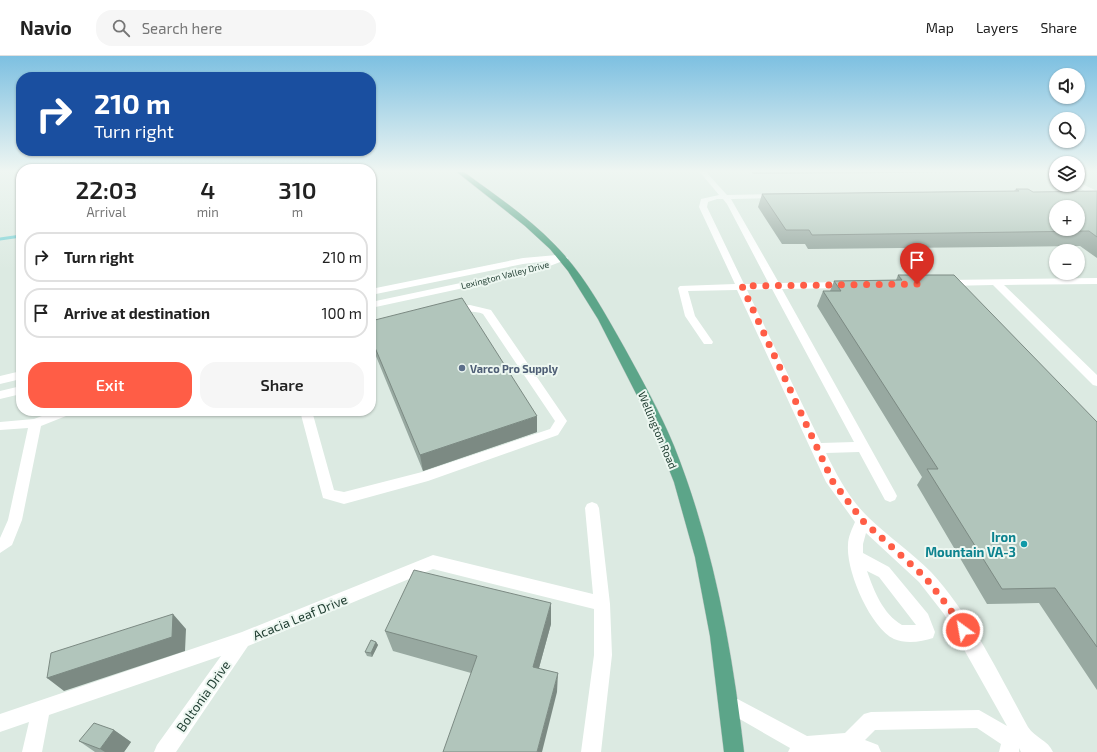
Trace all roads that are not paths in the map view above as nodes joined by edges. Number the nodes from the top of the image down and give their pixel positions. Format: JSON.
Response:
{"nodes":[{"id":1,"x":502,"y":204,"type":"edge"},
{"id":2,"x":703,"y":204,"type":"edge"},
{"id":3,"x":730,"y":204,"type":"edge"},
{"id":4,"x":564,"y":259,"type":"junction"},
{"id":5,"x":1097,"y":281,"type":"edge"},
{"id":6,"x":996,"y":283,"type":"junction"},
{"id":7,"x":933,"y":284,"type":"edge"},
{"id":8,"x":854,"y":285,"type":"edge"},
{"id":9,"x":742,"y":286,"type":"junction"},
{"id":10,"x":776,"y":286,"type":"junction"},
{"id":11,"x":376,"y":291,"type":"edge"},
{"id":12,"x":376,"y":304,"type":"edge"},
{"id":13,"x":443,"y":312,"type":"edge"},
{"id":14,"x":708,"y":342,"type":"dead end"},
{"id":15,"x":16,"y":376,"type":"edge"},
{"id":16,"x":0,"y":380,"type":"edge"},
{"id":17,"x":1097,"y":382,"type":"edge"},
{"id":18,"x":16,"y":391,"type":"edge"},
{"id":19,"x":0,"y":395,"type":"edge"},
{"id":20,"x":54,"y":416,"type":"edge"},
{"id":21,"x":307,"y":416,"type":"edge"},
{"id":22,"x":36,"y":423,"type":"junction"},
{"id":23,"x":0,"y":426,"type":"edge"},
{"id":24,"x":863,"y":447,"type":"junction"},
{"id":25,"x":818,"y":448,"type":"junction"},
{"id":26,"x":890,"y":496,"type":"dead end"},
{"id":27,"x":592,"y":508,"type":"dead end"},
{"id":28,"x":863,"y":521,"type":"junction"},
{"id":29,"x":0,"y":547,"type":"edge"},
{"id":30,"x":857,"y":557,"type":"junction"},
{"id":31,"x":602,"y":604,"type":"junction"},
{"id":32,"x":242,"y":640,"type":"junction"},
{"id":33,"x":730,"y":704,"type":"junction"},
{"id":34,"x":41,"y":709,"type":"junction"},
{"id":35,"x":0,"y":723,"type":"edge"},
{"id":36,"x":1019,"y":745,"type":"edge"},
{"id":37,"x":851,"y":747,"type":"edge"},
{"id":38,"x":802,"y":749,"type":"edge"},
{"id":39,"x":32,"y":752,"type":"edge"},
{"id":40,"x":164,"y":752,"type":"edge"},
{"id":41,"x":591,"y":752,"type":"edge"},
{"id":42,"x":734,"y":752,"type":"edge"},
{"id":43,"x":871,"y":752,"type":"edge"},
{"id":44,"x":1043,"y":752,"type":"edge"}],
"edges":[{"from":1,"to":4,"type":"main road","name":"Wellington Road"},
{"from":2,"to":9,"type":"street"},
{"from":3,"to":10,"type":"street"},
{"from":4,"to":11,"type":"street","name":"Lexington Valley Drive"},
{"from":4,"to":12,"type":"street","name":"Lexington Valley Drive"},
{"from":4,"to":33,"type":"main road","name":"Wellington Road"},
{"from":5,"to":6,"type":"street"},
{"from":6,"to":7,"type":"street"},
{"from":6,"to":17,"type":"street"},
{"from":8,"to":10,"type":"street"},
{"from":9,"to":10,"type":"street"},
{"from":9,"to":14,"type":"street"},
{"from":9,"to":25,"type":"street"},
{"from":10,"to":24,"type":"street"},
{"from":13,"to":21,"type":"street"},
{"from":15,"to":16,"type":"street"},
{"from":18,"to":19,"type":"street"},
{"from":20,"to":22,"type":"street"},
{"from":22,"to":23,"type":"street"},
{"from":22,"to":29,"type":"street"},
{"from":24,"to":25,"type":"street"},
{"from":24,"to":26,"type":"street"},
{"from":25,"to":28,"type":"street"},
{"from":27,"to":31,"type":"street"},
{"from":28,"to":30,"type":"street"},
{"from":28,"to":36,"type":"street"},
{"from":30,"to":30,"type":"street"},
{"from":31,"to":32,"type":"street","name":"Acacia Leaf Drive"},
{"from":31,"to":41,"type":"street"},
{"from":32,"to":34,"type":"street","name":"Acacia Leaf Drive"},
{"from":32,"to":40,"type":"street","name":"Boltonia Drive"},
{"from":33,"to":38,"type":"street"},
{"from":33,"to":42,"type":"main road","name":"Wellington Road"},
{"from":34,"to":35,"type":"street","name":"Acacia Leaf Drive"},
{"from":34,"to":39,"type":"street"},
{"from":36,"to":37,"type":"street"},
{"from":36,"to":44,"type":"street"},
{"from":37,"to":38,"type":"street"},
{"from":37,"to":43,"type":"street"}]}
